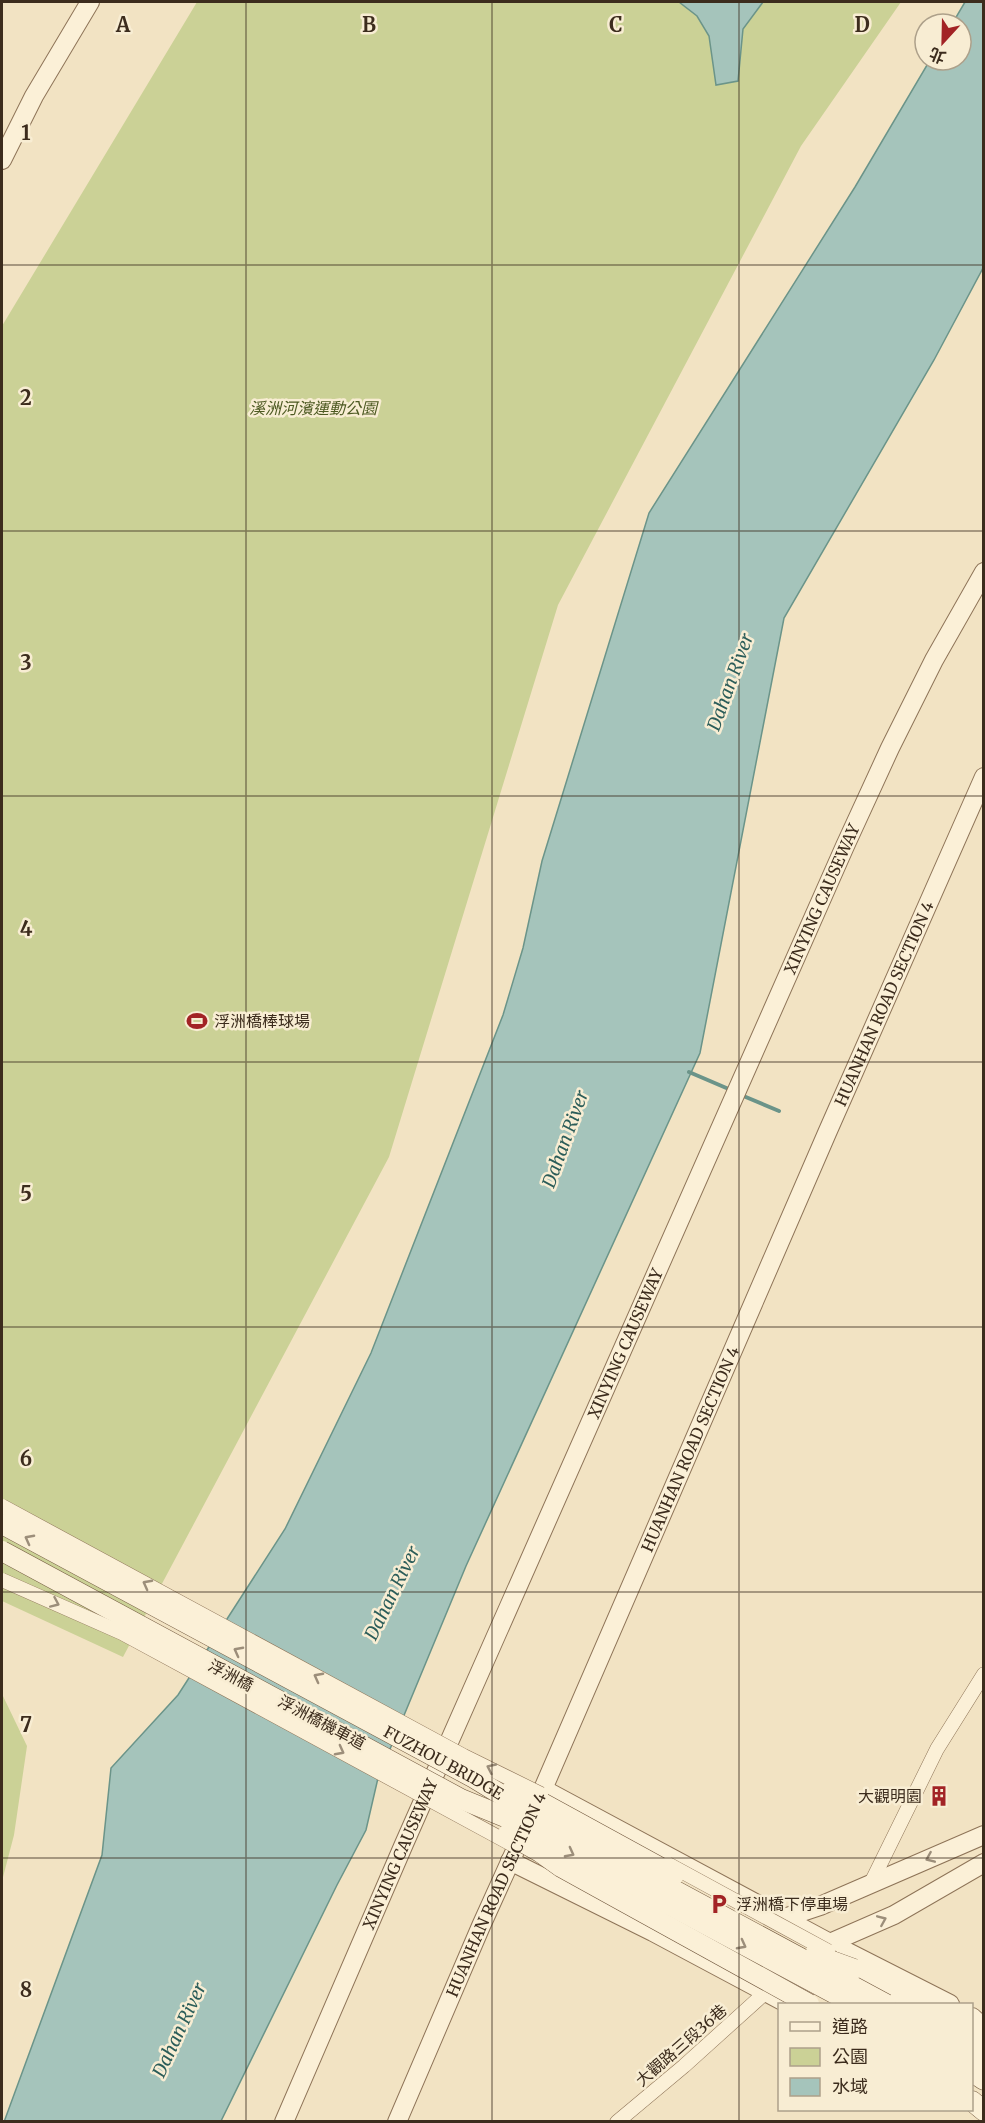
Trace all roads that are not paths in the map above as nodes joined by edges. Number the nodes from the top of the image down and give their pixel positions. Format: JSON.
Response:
{"nodes":[{"id":1,"x":90,"y":2,"type":"edge"},
{"id":2,"x":2,"y":160,"type":"edge"},
{"id":3,"x":984,"y":572,"type":"edge"},
{"id":4,"x":984,"y":777,"type":"edge"},
{"id":5,"x":2,"y":1506,"type":"edge"},
{"id":6,"x":2,"y":1524,"type":"edge"},
{"id":7,"x":2,"y":1551,"type":"edge"},
{"id":8,"x":2,"y":1580,"type":"edge"},
{"id":9,"x":984,"y":1674,"type":"edge"},
{"id":10,"x":474,"y":1778,"type":"junction"},
{"id":11,"x":543,"y":1789,"type":"junction"},
{"id":12,"x":461,"y":1799,"type":"junction"},
{"id":13,"x":643,"y":1842,"type":"junction"},
{"id":14,"x":978,"y":1843,"type":"edge"},
{"id":15,"x":510,"y":1861,"type":"junction"},
{"id":16,"x":983,"y":1863,"type":"edge"},
{"id":17,"x":561,"y":1867,"type":"junction"},
{"id":18,"x":871,"y":1883,"type":"junction"},
{"id":19,"x":613,"y":1911,"type":"junction"},
{"id":20,"x":784,"y":1918,"type":"junction"},
{"id":21,"x":828,"y":1942,"type":"junction"},
{"id":22,"x":854,"y":1969,"type":"junction"},
{"id":23,"x":766,"y":1992,"type":"junction"},
{"id":24,"x":786,"y":2003,"type":"edge"},
{"id":25,"x":807,"y":2003,"type":"edge"},
{"id":26,"x":852,"y":2003,"type":"edge"},
{"id":27,"x":884,"y":2003,"type":"edge"},
{"id":28,"x":917,"y":2003,"type":"edge"},
{"id":29,"x":948,"y":2003,"type":"edge"},
{"id":30,"x":972,"y":2111,"type":"edge"},
{"id":31,"x":984,"y":2120,"type":"edge"},
{"id":32,"x":284,"y":2121,"type":"edge"},
{"id":33,"x":398,"y":2121,"type":"edge"},
{"id":34,"x":617,"y":2121,"type":"edge"}],
"edges":[{"from":1,"to":2,"type":"street"},
{"from":3,"to":32,"type":"street","name":"XINYING CAUSEWAY"},
{"from":4,"to":11,"type":"street","name":"HUANHAN ROAD SECTION 4"},
{"from":22,"to":5,"type":"street","one_way":true,"bridge":true},
{"from":10,"to":6,"type":"main road","name":"FUZHOU BRIDGE","one_way":true,"bridge":true},
{"from":7,"to":12,"type":"main road","name":"浮洲橋","bridge":true},
{"from":8,"to":17,"type":"street","name":"浮洲橋機車道","one_way":true,"bridge":true},
{"from":9,"to":18,"type":"street"},
{"from":10,"to":22,"type":"main road","bridge":true},
{"from":10,"to":27,"type":"main road","name":"FUZHOU BRIDGE","bridge":true},
{"from":11,"to":13,"type":"street"},
{"from":11,"to":15,"type":"street","name":"HUANHAN ROAD SECTION 4"},
{"from":12,"to":17,"type":"main road","bridge":true},
{"from":12,"to":26,"type":"main road","name":"FUZHOU BRIDGE","one_way":true,"bridge":true},
{"from":13,"to":19,"type":"street"},
{"from":13,"to":20,"type":"street"},
{"from":14,"to":18,"type":"street","one_way":true},
{"from":15,"to":19,"type":"street"},
{"from":15,"to":33,"type":"street","name":"HUANHAN ROAD SECTION 4"},
{"from":21,"to":16,"type":"street","one_way":true},
{"from":17,"to":25,"type":"main road","bridge":true},
{"from":18,"to":20,"type":"street"},
{"from":19,"to":23,"type":"street"},
{"from":20,"to":21,"type":"street"},
{"from":21,"to":23,"type":"street"},
{"from":21,"to":29,"type":"street"},
{"from":22,"to":28,"type":"main road"},
{"from":23,"to":24,"type":"street"},
{"from":23,"to":34,"type":"street","name":"大觀路三段36巷"},
{"from":30,"to":31,"type":"street"}]}
